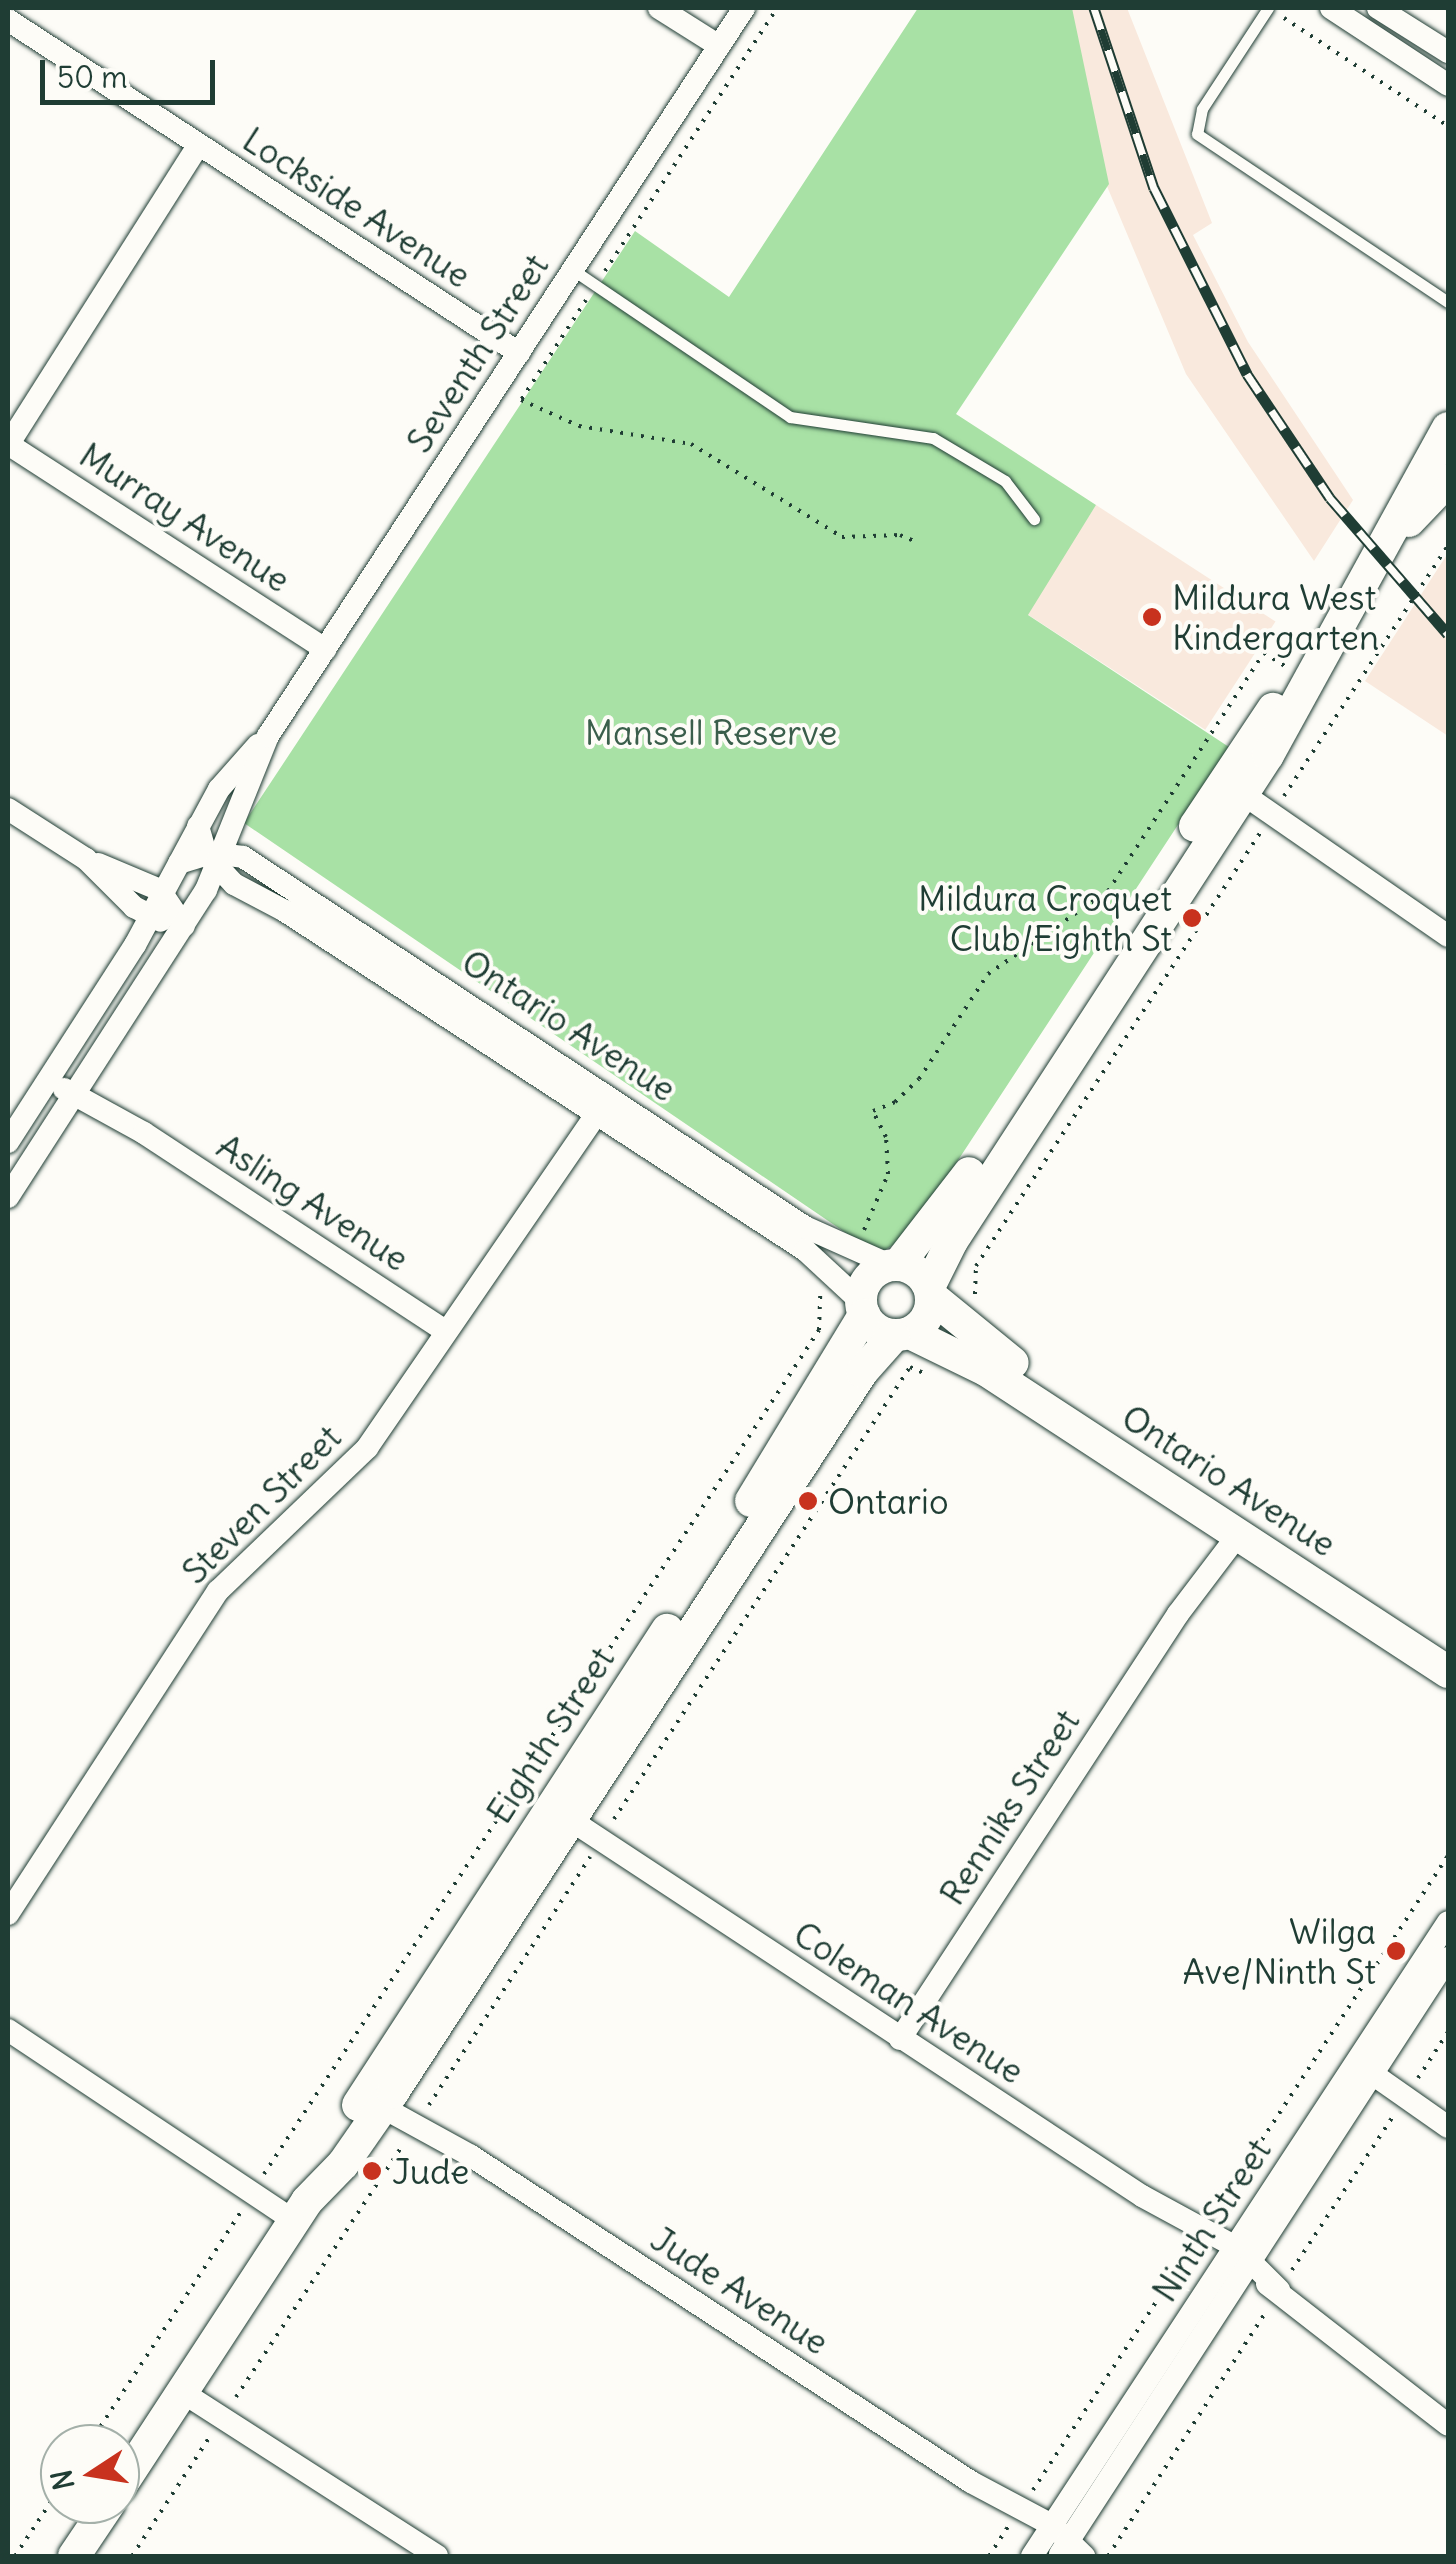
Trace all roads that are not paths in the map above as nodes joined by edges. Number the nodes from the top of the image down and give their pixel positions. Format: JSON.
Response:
{"nodes":[{"id":1,"x":659,"y":8,"type":"edge"},
{"id":2,"x":744,"y":8,"type":"edge"},
{"id":3,"x":1268,"y":8,"type":"edge"},
{"id":4,"x":1331,"y":8,"type":"edge"},
{"id":5,"x":1378,"y":8,"type":"edge"},
{"id":6,"x":8,"y":20,"type":"edge"},
{"id":7,"x":719,"y":46,"type":"junction"},
{"id":8,"x":1448,"y":52,"type":"edge"},
{"id":9,"x":1448,"y":85,"type":"edge"},
{"id":10,"x":198,"y":146,"type":"junction"},
{"id":11,"x":574,"y":270,"type":"junction"},
{"id":12,"x":1448,"y":302,"type":"edge"},
{"id":13,"x":519,"y":353,"type":"junction"},
{"id":14,"x":1448,"y":428,"type":"edge"},
{"id":15,"x":8,"y":444,"type":"edge"},
{"id":16,"x":1448,"y":480,"type":"edge"},
{"id":17,"x":1034,"y":519,"type":"dead end"},
{"id":18,"x":1392,"y":538,"type":"junction"},
{"id":19,"x":1326,"y":644,"type":"junction"},
{"id":20,"x":325,"y":649,"type":"junction"},
{"id":21,"x":268,"y":736,"type":"junction"},
{"id":22,"x":1239,"y":800,"type":"junction"},
{"id":23,"x":8,"y":808,"type":"edge"},
{"id":24,"x":198,"y":826,"type":"junction"},
{"id":25,"x":214,"y":858,"type":"junction"},
{"id":26,"x":86,"y":860,"type":"junction"},
{"id":27,"x":179,"y":863,"type":"junction"},
{"id":28,"x":163,"y":894,"type":"junction"},
{"id":29,"x":150,"y":918,"type":"junction"},
{"id":30,"x":184,"y":926,"type":"junction"},
{"id":31,"x":1448,"y":936,"type":"edge"},
{"id":32,"x":52,"y":1072,"type":"junction"},
{"id":33,"x":78,"y":1089,"type":"junction"},
{"id":34,"x":594,"y":1105,"type":"junction"},
{"id":35,"x":8,"y":1142,"type":"edge"},
{"id":36,"x":8,"y":1198,"type":"edge"},
{"id":37,"x":894,"y":1265,"type":"junction"},
{"id":38,"x":930,"y":1292,"type":"junction"},
{"id":39,"x":862,"y":1308,"type":"junction"},
{"id":40,"x":445,"y":1331,"type":"junction"},
{"id":41,"x":902,"y":1334,"type":"junction"},
{"id":42,"x":952,"y":1335,"type":"junction"},
{"id":43,"x":1232,"y":1530,"type":"junction"},
{"id":44,"x":1448,"y":1648,"type":"edge"},
{"id":45,"x":1448,"y":1672,"type":"edge"},
{"id":46,"x":562,"y":1818,"type":"junction"},
{"id":47,"x":8,"y":1914,"type":"edge"},
{"id":48,"x":1448,"y":1922,"type":"edge"},
{"id":49,"x":1448,"y":1958,"type":"edge"},
{"id":50,"x":8,"y":2030,"type":"edge"},
{"id":51,"x":900,"y":2039,"type":"junction"},
{"id":52,"x":1374,"y":2075,"type":"junction"},
{"id":53,"x":382,"y":2095,"type":"junction"},
{"id":54,"x":1448,"y":2127,"type":"edge"},
{"id":55,"x":300,"y":2210,"type":"junction"},
{"id":56,"x":1240,"y":2259,"type":"junction"},
{"id":57,"x":182,"y":2392,"type":"junction"},
{"id":58,"x":1448,"y":2425,"type":"edge"},
{"id":59,"x":140,"y":2456,"type":"edge"},
{"id":60,"x":96,"y":2524,"type":"edge"},
{"id":61,"x":1056,"y":2546,"type":"edge"},
{"id":62,"x":74,"y":2556,"type":"edge"},
{"id":63,"x":437,"y":2556,"type":"edge"}],
"edges":[{"from":1,"to":7,"type":"street"},
{"from":2,"to":7,"type":"street","name":"Seventh Street"},
{"from":3,"to":12,"type":"lane"},
{"from":4,"to":9,"type":"street"},
{"from":5,"to":8,"type":"street"},
{"from":6,"to":10,"type":"street","name":"Lockside Avenue"},
{"from":7,"to":11,"type":"street","name":"Seventh Street"},
{"from":10,"to":13,"type":"street","name":"Lockside Avenue"},
{"from":10,"to":15,"type":"street"},
{"from":11,"to":13,"type":"street","name":"Seventh Street"},
{"from":11,"to":17,"type":"lane"},
{"from":13,"to":20,"type":"street","name":"Seventh Street"},
{"from":14,"to":18,"type":"street"},
{"from":15,"to":20,"type":"street","name":"Murray Avenue"},
{"from":16,"to":18,"type":"street"},
{"from":18,"to":19,"type":"street"},
{"from":19,"to":22,"type":"street"},
{"from":19,"to":37,"type":"street"},
{"from":20,"to":21,"type":"street","name":"Seventh Street"},
{"from":21,"to":24,"type":"street","name":"Seventh Street"},
{"from":21,"to":25,"type":"street","name":"Seventh Street"},
{"from":22,"to":31,"type":"street"},
{"from":22,"to":38,"type":"street"},
{"from":23,"to":26,"type":"street"},
{"from":24,"to":25,"type":"street"},
{"from":24,"to":27,"type":"street","name":"Seventh Street"},
{"from":25,"to":27,"type":"street"},
{"from":25,"to":30,"type":"street","name":"Seventh Street"},
{"from":25,"to":34,"type":"street","name":"Ontario Avenue"},
{"from":26,"to":28,"type":"street"},
{"from":26,"to":29,"type":"street"},
{"from":27,"to":28,"type":"street","name":"Seventh Street"},
{"from":28,"to":29,"type":"street","name":"Seventh Street"},
{"from":28,"to":30,"type":"street"},
{"from":29,"to":30,"type":"street"},
{"from":29,"to":32,"type":"street","name":"Seventh Street"},
{"from":30,"to":33,"type":"street","name":"Seventh Street"},
{"from":32,"to":33,"type":"street","name":"Asling Avenue"},
{"from":32,"to":35,"type":"street","name":"Seventh Street"},
{"from":33,"to":36,"type":"street","name":"Seventh Street"},
{"from":33,"to":40,"type":"street","name":"Asling Avenue"},
{"from":34,"to":37,"type":"street","name":"Ontario Avenue"},
{"from":34,"to":39,"type":"street","name":"Ontario Avenue"},
{"from":34,"to":40,"type":"street","name":"Steven Street"},
{"from":37,"to":38,"type":"street"},
{"from":37,"to":39,"type":"street"},
{"from":38,"to":41,"type":"street"},
{"from":38,"to":42,"type":"street","name":"Ontario Avenue"},
{"from":39,"to":41,"type":"street"},
{"from":39,"to":46,"type":"street","name":"Eighth Street"},
{"from":40,"to":47,"type":"street","name":"Steven Street"},
{"from":41,"to":42,"type":"street","name":"Ontario Avenue"},
{"from":41,"to":46,"type":"street","name":"Eighth Street"},
{"from":42,"to":43,"type":"street","name":"Ontario Avenue"},
{"from":42,"to":44,"type":"street","name":"Ontario Avenue"},
{"from":43,"to":45,"type":"street","name":"Ontario Avenue"},
{"from":43,"to":51,"type":"street","name":"Renniks Street"},
{"from":46,"to":51,"type":"street","name":"Coleman Avenue"},
{"from":46,"to":53,"type":"street","name":"Eighth Street"},
{"from":48,"to":56,"type":"street","name":"Ninth Street"},
{"from":49,"to":52,"type":"street","name":"Ninth Street"},
{"from":50,"to":55,"type":"street"},
{"from":51,"to":56,"type":"street","name":"Coleman Avenue"},
{"from":52,"to":54,"type":"street"},
{"from":52,"to":56,"type":"street","name":"Ninth Street"},
{"from":53,"to":55,"type":"street","name":"Eighth Street"},
{"from":53,"to":61,"type":"street","name":"Jude Avenue"},
{"from":55,"to":57,"type":"street","name":"Eighth Street"},
{"from":56,"to":58,"type":"street","name":"Coleman Avenue"},
{"from":56,"to":61,"type":"street","name":"Ninth Street"},
{"from":57,"to":59,"type":"street","name":"Eighth Street"},
{"from":57,"to":63,"type":"street"},
{"from":60,"to":62,"type":"street"}]}
